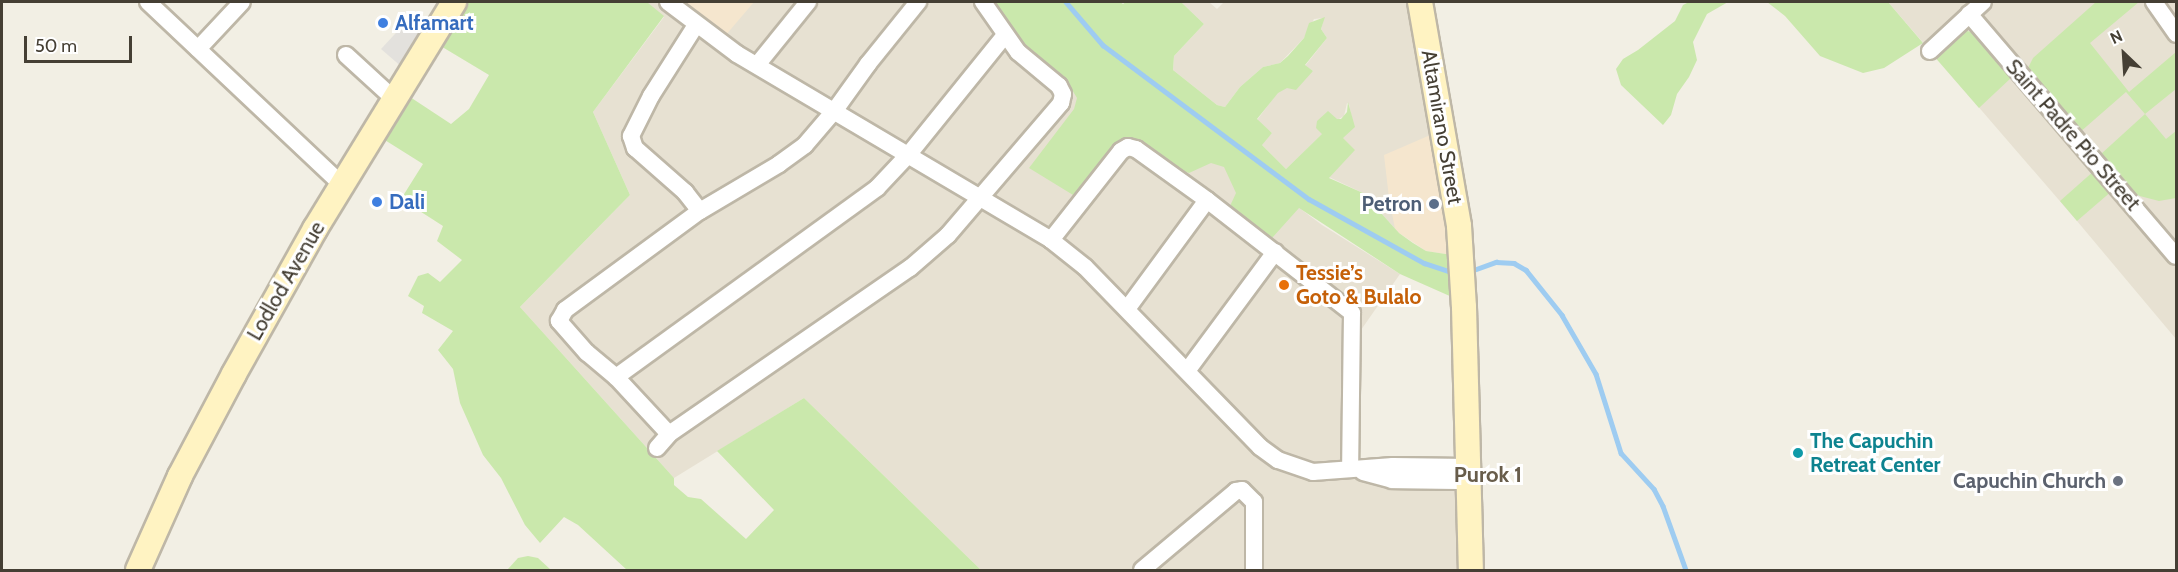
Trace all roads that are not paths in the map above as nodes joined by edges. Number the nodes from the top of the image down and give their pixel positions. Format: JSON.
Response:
{"nodes":[{"id":1,"x":148,"y":2,"type":"edge"},
{"id":2,"x":242,"y":2,"type":"edge"},
{"id":3,"x":454,"y":2,"type":"edge"},
{"id":4,"x":668,"y":2,"type":"edge"},
{"id":5,"x":808,"y":2,"type":"edge"},
{"id":6,"x":918,"y":2,"type":"edge"},
{"id":7,"x":983,"y":2,"type":"edge"},
{"id":8,"x":1420,"y":2,"type":"edge"},
{"id":9,"x":1983,"y":2,"type":"edge"},
{"id":10,"x":2154,"y":2,"type":"edge"},
{"id":11,"x":1969,"y":14,"type":"junction"},
{"id":12,"x":696,"y":25,"type":"junction"},
{"id":13,"x":2176,"y":34,"type":"edge"},
{"id":14,"x":1005,"y":35,"type":"junction"},
{"id":15,"x":198,"y":49,"type":"junction"},
{"id":16,"x":1930,"y":51,"type":"dead end"},
{"id":17,"x":346,"y":55,"type":"dead end"},
{"id":18,"x":757,"y":65,"type":"junction"},
{"id":19,"x":394,"y":99,"type":"junction"},
{"id":20,"x":835,"y":110,"type":"junction"},
{"id":21,"x":909,"y":154,"type":"junction"},
{"id":22,"x":342,"y":185,"type":"junction"},
{"id":23,"x":981,"y":197,"type":"junction"},
{"id":24,"x":1206,"y":200,"type":"junction"},
{"id":25,"x":700,"y":211,"type":"junction"},
{"id":26,"x":1051,"y":240,"type":"junction"},
{"id":27,"x":1275,"y":252,"type":"junction"},
{"id":28,"x":2176,"y":256,"type":"edge"},
{"id":29,"x":1127,"y":309,"type":"junction"},
{"id":30,"x":1187,"y":371,"type":"junction"},
{"id":31,"x":616,"y":377,"type":"junction"},
{"id":32,"x":669,"y":434,"type":"junction"},
{"id":33,"x":657,"y":448,"type":"dead end"},
{"id":34,"x":1350,"y":469,"type":"junction"},
{"id":35,"x":1467,"y":474,"type":"junction"},
{"id":36,"x":138,"y":570,"type":"edge"},
{"id":37,"x":1142,"y":570,"type":"edge"},
{"id":38,"x":1254,"y":570,"type":"edge"},
{"id":39,"x":1471,"y":570,"type":"edge"}],
"edges":[{"from":1,"to":15,"type":"street"},
{"from":2,"to":15,"type":"street"},
{"from":3,"to":19,"type":"main road","name":"Lodlod Avenue"},
{"from":4,"to":12,"type":"street"},
{"from":5,"to":18,"type":"street"},
{"from":6,"to":20,"type":"street"},
{"from":7,"to":14,"type":"street"},
{"from":8,"to":35,"type":"main road","name":"Altamirano Street"},
{"from":9,"to":11,"type":"street"},
{"from":10,"to":13,"type":"street"},
{"from":11,"to":16,"type":"street"},
{"from":11,"to":28,"type":"street","name":"Saint Padre Pio Street"},
{"from":12,"to":18,"type":"street"},
{"from":12,"to":25,"type":"street"},
{"from":14,"to":21,"type":"street"},
{"from":14,"to":23,"type":"street"},
{"from":15,"to":22,"type":"street"},
{"from":17,"to":19,"type":"street"},
{"from":18,"to":20,"type":"street"},
{"from":19,"to":22,"type":"main road","name":"Lodlod Avenue"},
{"from":20,"to":21,"type":"street"},
{"from":20,"to":25,"type":"street"},
{"from":21,"to":23,"type":"street"},
{"from":21,"to":31,"type":"street"},
{"from":22,"to":36,"type":"main road","name":"Lodlod Avenue"},
{"from":23,"to":26,"type":"street"},
{"from":23,"to":32,"type":"street"},
{"from":24,"to":26,"type":"street"},
{"from":24,"to":27,"type":"street"},
{"from":24,"to":29,"type":"street"},
{"from":25,"to":31,"type":"street"},
{"from":26,"to":29,"type":"street"},
{"from":27,"to":30,"type":"street"},
{"from":27,"to":34,"type":"street"},
{"from":29,"to":30,"type":"street"},
{"from":30,"to":34,"type":"street"},
{"from":31,"to":32,"type":"street"},
{"from":32,"to":33,"type":"street"},
{"from":34,"to":35,"type":"street"},
{"from":35,"to":39,"type":"main road","name":"Altamirano Street"},
{"from":37,"to":38,"type":"street"}]}
